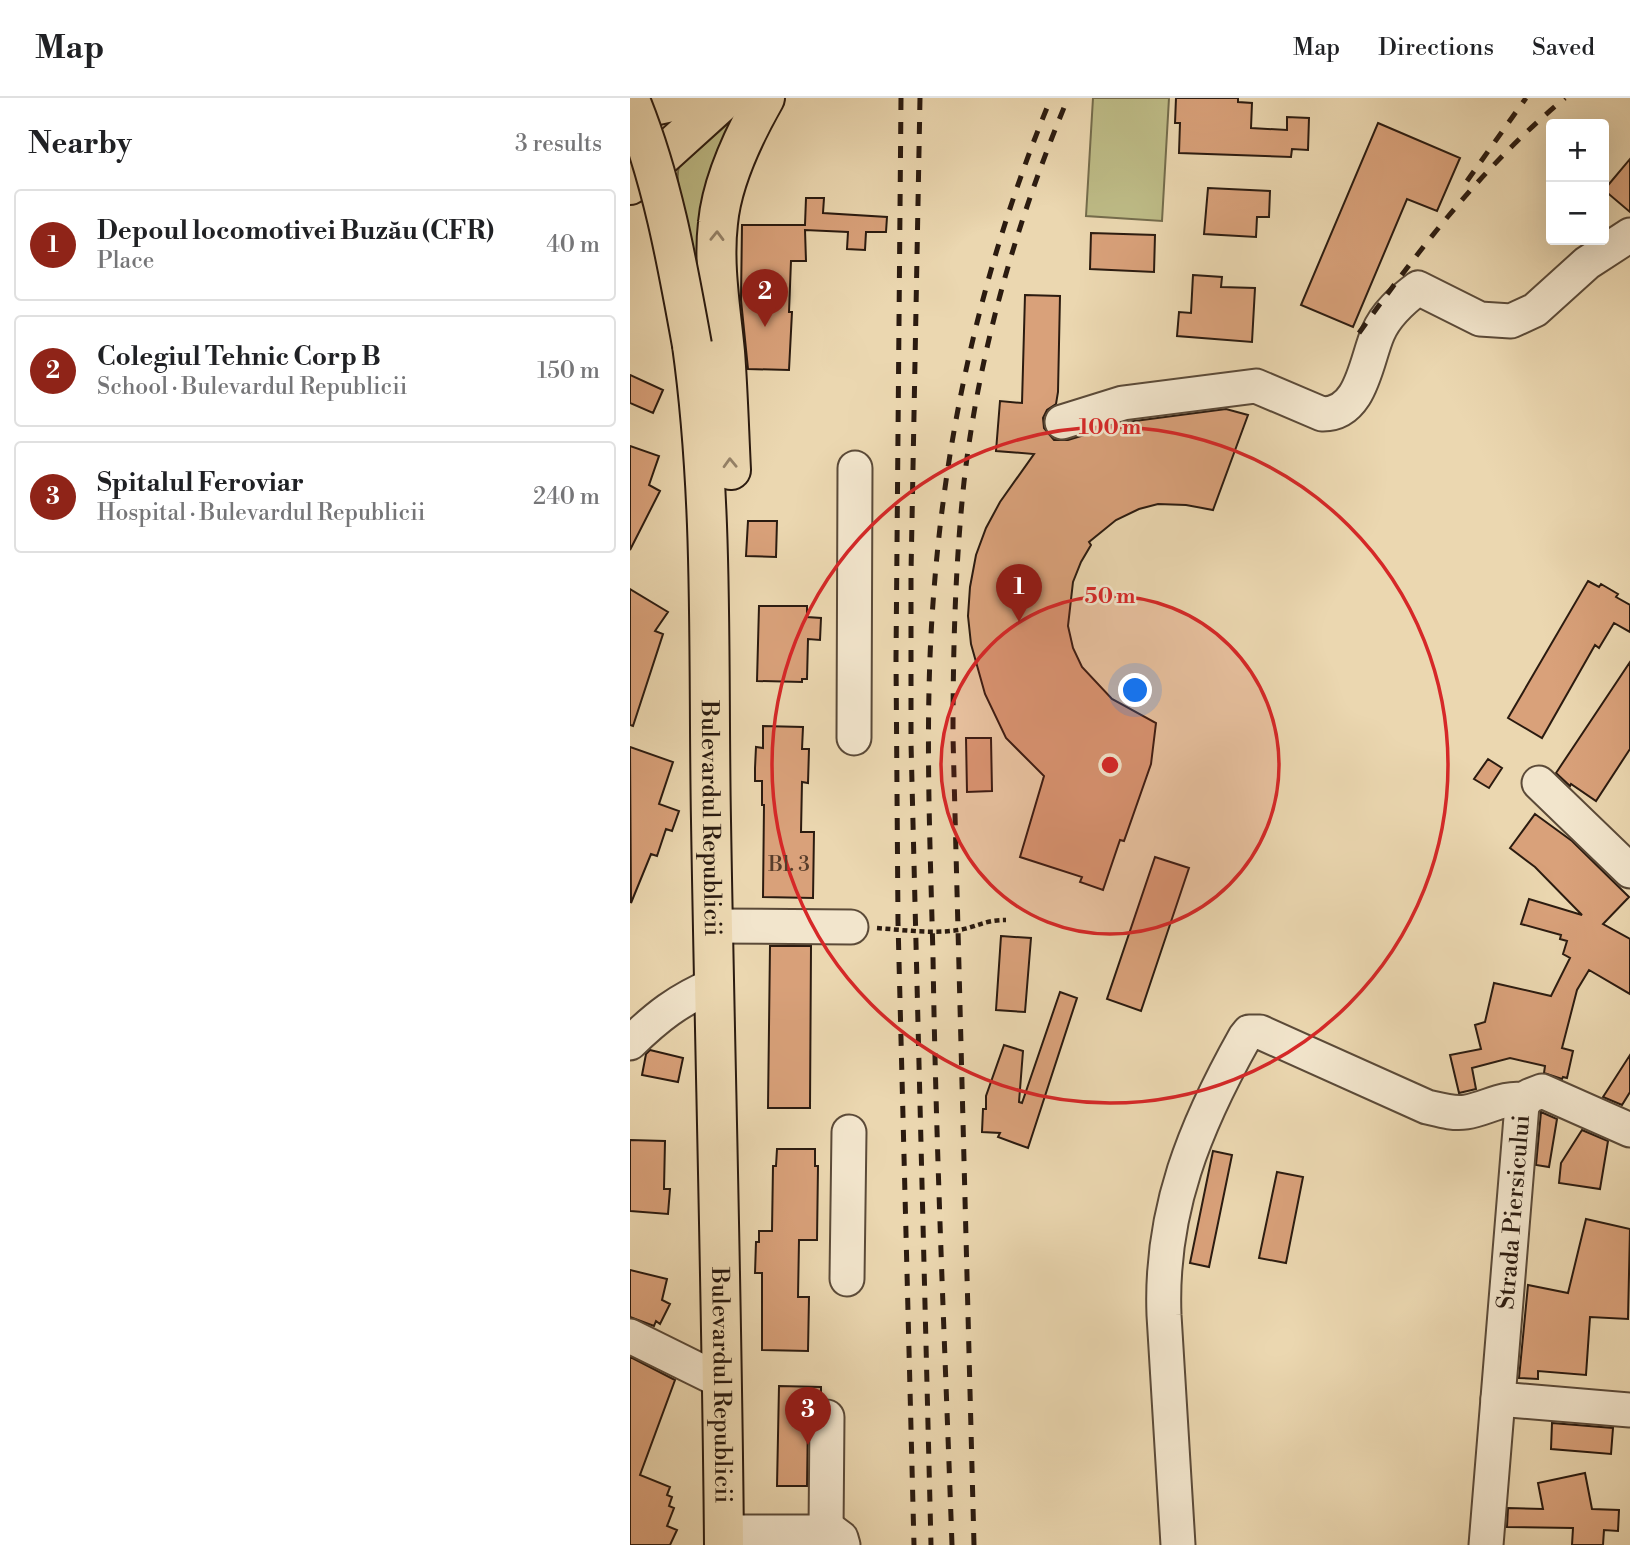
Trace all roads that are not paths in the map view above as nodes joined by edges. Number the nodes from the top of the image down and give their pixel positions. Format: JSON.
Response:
{"nodes":[{"id":1,"x":691,"y":98,"type":"edge"},
{"id":2,"x":726,"y":98,"type":"edge"},
{"id":3,"x":765,"y":98,"type":"edge"},
{"id":4,"x":630,"y":100,"type":"edge"},
{"id":5,"x":630,"y":111,"type":"edge"},
{"id":6,"x":630,"y":185,"type":"edge"},
{"id":7,"x":1630,"y":235,"type":"edge"},
{"id":8,"x":1062,"y":422,"type":"dead end"},
{"id":9,"x":855,"y":467,"type":"dead end"},
{"id":10,"x":708,"y":701,"type":"junction"},
{"id":11,"x":854,"y":737,"type":"dead end"},
{"id":12,"x":1539,"y":783,"type":"dead end"},
{"id":13,"x":1630,"y":871,"type":"edge"},
{"id":14,"x":713,"y":926,"type":"junction"},
{"id":15,"x":851,"y":927,"type":"road end"},
{"id":16,"x":714,"y":985,"type":"junction"},
{"id":17,"x":630,"y":1043,"type":"edge"},
{"id":18,"x":1525,"y":1100,"type":"junction"},
{"id":19,"x":1630,"y":1130,"type":"edge"},
{"id":20,"x":849,"y":1132,"type":"dead end"},
{"id":21,"x":848,"y":1279,"type":"dead end"},
{"id":22,"x":630,"y":1336,"type":"edge"},
{"id":23,"x":723,"y":1382,"type":"junction"},
{"id":24,"x":1498,"y":1399,"type":"junction"},
{"id":25,"x":1630,"y":1410,"type":"edge"},
{"id":26,"x":827,"y":1417,"type":"dead end"},
{"id":27,"x":834,"y":1538,"type":"edge"},
{"id":28,"x":724,"y":1539,"type":"edge"},
{"id":29,"x":1178,"y":1545,"type":"edge"},
{"id":30,"x":1486,"y":1545,"type":"edge"}],
"edges":[{"from":1,"to":5,"type":"main road"},
{"from":2,"to":6,"type":"main road"},
{"from":10,"to":3,"type":"main road","one_way":true},
{"from":4,"to":10,"type":"main road","name":"Bulevardul Republicii","bridge":true},
{"from":7,"to":8,"type":"street"},
{"from":9,"to":11,"type":"street"},
{"from":10,"to":14,"type":"main road","name":"Bulevardul Republicii"},
{"from":12,"to":13,"type":"street"},
{"from":14,"to":15,"type":"street"},
{"from":14,"to":16,"type":"main road","name":"Bulevardul Republicii"},
{"from":16,"to":17,"type":"street"},
{"from":16,"to":23,"type":"main road","name":"Bulevardul Republicii"},
{"from":18,"to":19,"type":"street","name":"Strada Piersicului"},
{"from":18,"to":24,"type":"street","name":"Strada Piersicului"},
{"from":18,"to":29,"type":"street"},
{"from":20,"to":21,"type":"street"},
{"from":22,"to":23,"type":"street"},
{"from":23,"to":28,"type":"main road","name":"Bulevardul Republicii"},
{"from":24,"to":25,"type":"street"},
{"from":24,"to":30,"type":"street","name":"Strada Piersicului"},
{"from":26,"to":27,"type":"street"},
{"from":27,"to":28,"type":"street"}]}
